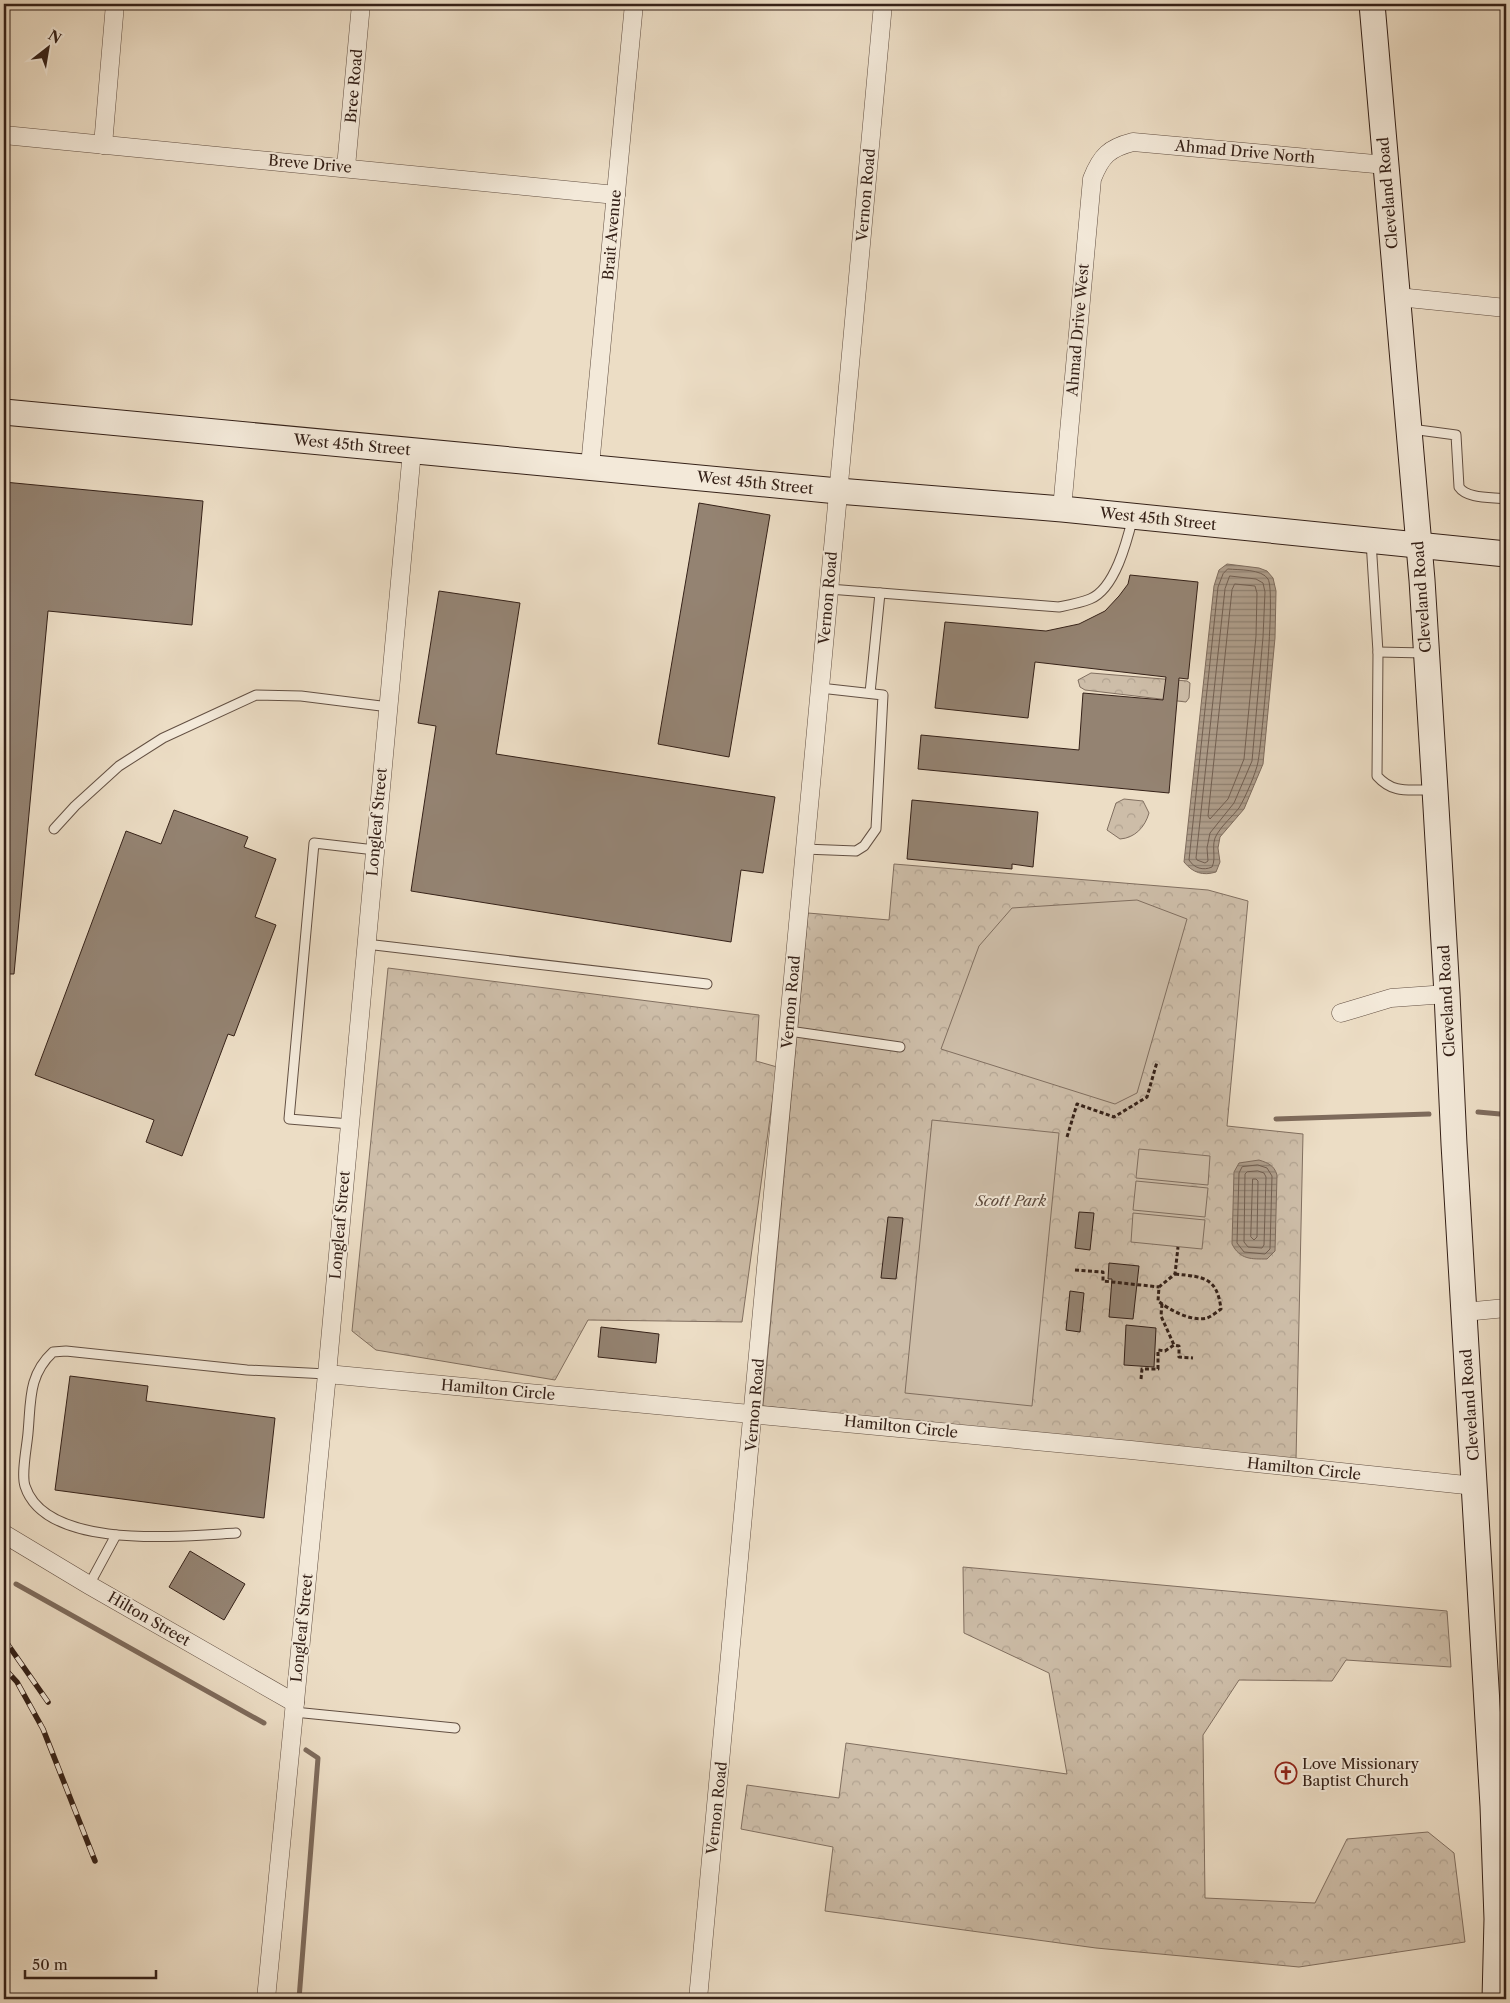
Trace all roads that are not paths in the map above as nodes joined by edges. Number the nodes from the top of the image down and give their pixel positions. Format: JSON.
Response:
{"nodes":[{"id":1,"x":115,"y":4,"type":"edge"},
{"id":2,"x":361,"y":4,"type":"edge"},
{"id":3,"x":634,"y":4,"type":"edge"},
{"id":4,"x":883,"y":4,"type":"edge"},
{"id":5,"x":1372,"y":4,"type":"edge"},
{"id":6,"x":4,"y":135,"type":"edge"},
{"id":7,"x":103,"y":145,"type":"junction"},
{"id":8,"x":1106,"y":154,"type":"joint"},
{"id":9,"x":1386,"y":165,"type":"junction"},
{"id":10,"x":346,"y":167,"type":"junction"},
{"id":11,"x":616,"y":195,"type":"junction"},
{"id":12,"x":1398,"y":297,"type":"junction"},
{"id":13,"x":1506,"y":308,"type":"edge"},
{"id":14,"x":4,"y":412,"type":"edge"},
{"id":15,"x":1409,"y":429,"type":"junction"},
{"id":16,"x":412,"y":451,"type":"junction"},
{"id":17,"x":590,"y":466,"type":"junction"},
{"id":18,"x":838,"y":491,"type":"junction"},
{"id":19,"x":1506,"y":499,"type":"edge"},
{"id":20,"x":1062,"y":509,"type":"junction"},
{"id":21,"x":1133,"y":517,"type":"junction"},
{"id":22,"x":1371,"y":540,"type":"junction"},
{"id":23,"x":1418,"y":546,"type":"junction"},
{"id":24,"x":1506,"y":554,"type":"edge"},
{"id":25,"x":829,"y":589,"type":"junction"},
{"id":26,"x":880,"y":594,"type":"junction"},
{"id":27,"x":1378,"y":652,"type":"junction"},
{"id":28,"x":1426,"y":653,"type":"junction"},
{"id":29,"x":820,"y":688,"type":"junction"},
{"id":30,"x":870,"y":693,"type":"junction"},
{"id":31,"x":389,"y":706,"type":"junction"},
{"id":32,"x":1435,"y":790,"type":"junction"},
{"id":33,"x":54,"y":829,"type":"dead end"},
{"id":34,"x":804,"y":849,"type":"junction"},
{"id":35,"x":375,"y":850,"type":"junction"},
{"id":36,"x":366,"y":944,"type":"junction"},
{"id":37,"x":707,"y":984,"type":"dead end"},
{"id":38,"x":1447,"y":994,"type":"junction"},
{"id":39,"x":1341,"y":1012,"type":"dead end"},
{"id":40,"x":789,"y":1031,"type":"junction"},
{"id":41,"x":900,"y":1047,"type":"dead end"},
{"id":42,"x":350,"y":1124,"type":"junction"},
{"id":43,"x":1506,"y":1308,"type":"edge"},
{"id":44,"x":1464,"y":1312,"type":"junction"},
{"id":45,"x":327,"y":1374,"type":"junction"},
{"id":46,"x":755,"y":1413,"type":"junction"},
{"id":47,"x":1475,"y":1486,"type":"junction"},
{"id":48,"x":236,"y":1533,"type":"dead end"},
{"id":49,"x":4,"y":1534,"type":"edge"},
{"id":50,"x":116,"y":1535,"type":"junction"},
{"id":51,"x":89,"y":1585,"type":"junction"},
{"id":52,"x":294,"y":1708,"type":"junction"},
{"id":53,"x":455,"y":1728,"type":"dead end"},
{"id":54,"x":1502,"y":1919,"type":"edge"},
{"id":55,"x":266,"y":1999,"type":"edge"},
{"id":56,"x":698,"y":1999,"type":"edge"},
{"id":57,"x":1495,"y":1999,"type":"edge"}],
"edges":[{"from":1,"to":7,"type":"street"},
{"from":2,"to":10,"type":"street","name":"Bree Road"},
{"from":3,"to":11,"type":"street","name":"Brait Avenue"},
{"from":4,"to":18,"type":"street","name":"Vernon Road"},
{"from":5,"to":9,"type":"street","name":"Cleveland Road"},
{"from":6,"to":7,"type":"street","name":"Breve Drive"},
{"from":7,"to":10,"type":"street","name":"Breve Drive"},
{"from":8,"to":9,"type":"street","name":"Ahmad Drive North"},
{"from":8,"to":20,"type":"street","name":"Ahmad Drive West"},
{"from":9,"to":12,"type":"street","name":"Cleveland Road"},
{"from":10,"to":11,"type":"street","name":"Breve Drive"},
{"from":11,"to":17,"type":"street","name":"Brait Avenue"},
{"from":12,"to":13,"type":"street"},
{"from":12,"to":15,"type":"street","name":"Cleveland Road"},
{"from":14,"to":16,"type":"street","name":"West 45th Street"},
{"from":15,"to":19,"type":"lane"},
{"from":15,"to":23,"type":"street","name":"Cleveland Road"},
{"from":16,"to":17,"type":"street","name":"West 45th Street"},
{"from":16,"to":31,"type":"street","name":"Longleaf Street"},
{"from":17,"to":18,"type":"street","name":"West 45th Street"},
{"from":18,"to":20,"type":"street","name":"West 45th Street"},
{"from":18,"to":25,"type":"street","name":"Vernon Road"},
{"from":20,"to":21,"type":"street","name":"West 45th Street"},
{"from":21,"to":22,"type":"street","name":"West 45th Street"},
{"from":21,"to":26,"type":"lane"},
{"from":22,"to":23,"type":"street","name":"West 45th Street"},
{"from":22,"to":27,"type":"lane"},
{"from":23,"to":24,"type":"street","name":"West 45th Street"},
{"from":23,"to":28,"type":"street","name":"Cleveland Road"},
{"from":25,"to":26,"type":"lane"},
{"from":25,"to":29,"type":"street","name":"Vernon Road"},
{"from":26,"to":30,"type":"lane"},
{"from":27,"to":28,"type":"lane"},
{"from":27,"to":32,"type":"lane"},
{"from":28,"to":32,"type":"street","name":"Cleveland Road"},
{"from":29,"to":30,"type":"lane"},
{"from":29,"to":34,"type":"street","name":"Vernon Road"},
{"from":30,"to":34,"type":"lane"},
{"from":31,"to":33,"type":"lane"},
{"from":31,"to":35,"type":"street","name":"Longleaf Street"},
{"from":32,"to":38,"type":"street","name":"Cleveland Road"},
{"from":34,"to":40,"type":"street","name":"Vernon Road"},
{"from":35,"to":36,"type":"street","name":"Longleaf Street"},
{"from":35,"to":42,"type":"lane"},
{"from":36,"to":37,"type":"lane"},
{"from":36,"to":42,"type":"street","name":"Longleaf Street"},
{"from":38,"to":39,"type":"street"},
{"from":38,"to":44,"type":"street","name":"Cleveland Road"},
{"from":40,"to":41,"type":"lane"},
{"from":40,"to":46,"type":"street","name":"Vernon Road"},
{"from":42,"to":45,"type":"street","name":"Longleaf Street"},
{"from":43,"to":44,"type":"street"},
{"from":44,"to":47,"type":"street","name":"Cleveland Road"},
{"from":45,"to":46,"type":"street","name":"Hamilton Circle"},
{"from":45,"to":50,"type":"lane"},
{"from":45,"to":52,"type":"street","name":"Longleaf Street"},
{"from":46,"to":47,"type":"street","name":"Hamilton Circle"},
{"from":46,"to":56,"type":"street","name":"Vernon Road"},
{"from":47,"to":54,"type":"street","name":"Cleveland Road"},
{"from":48,"to":50,"type":"lane"},
{"from":49,"to":51,"type":"street","name":"Hilton Street"},
{"from":50,"to":51,"type":"lane"},
{"from":51,"to":52,"type":"street","name":"Hilton Street"},
{"from":52,"to":53,"type":"lane"},
{"from":52,"to":55,"type":"street","name":"Longleaf Street"},
{"from":54,"to":57,"type":"street","name":"Cleveland Road"}]}
